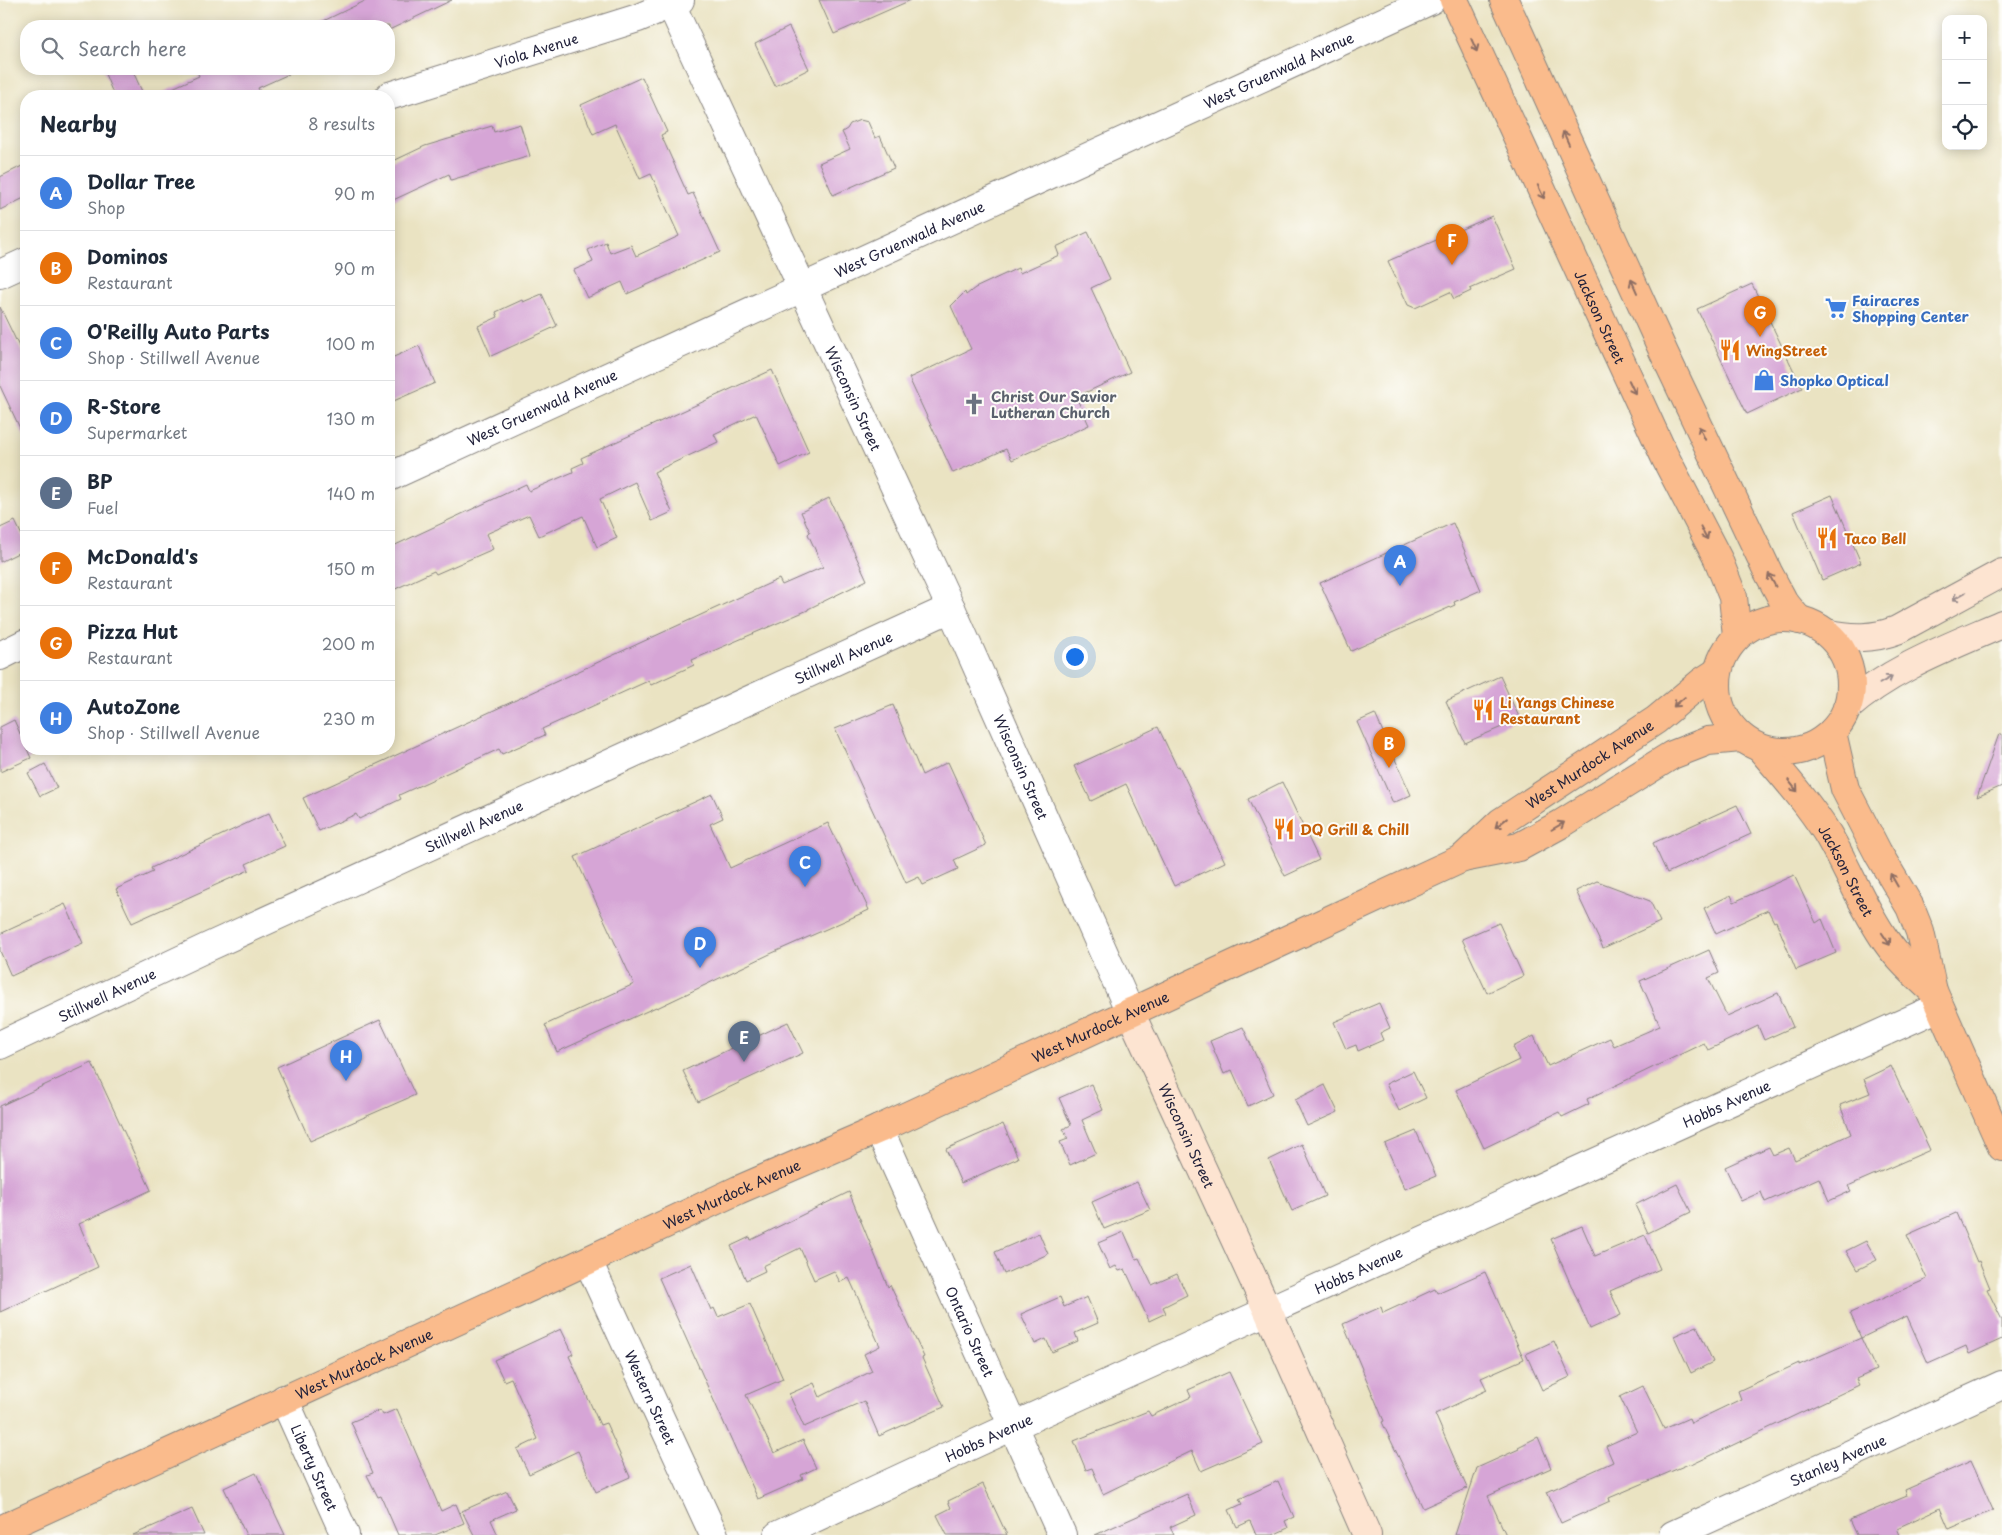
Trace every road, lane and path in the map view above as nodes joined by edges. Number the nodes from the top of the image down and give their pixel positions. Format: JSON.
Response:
{"nodes":[{"id":1,"x":1431,"y":0,"type":"edge"},
{"id":2,"x":1454,"y":0,"type":"edge"},
{"id":3,"x":1504,"y":0,"type":"edge"},
{"id":4,"x":674,"y":1,"type":"edge"},
{"id":5,"x":395,"y":94,"type":"edge"},
{"id":6,"x":20,"y":265,"type":"edge"},
{"id":7,"x":0,"y":274,"type":"edge"},
{"id":8,"x":801,"y":287,"type":"junction"},
{"id":9,"x":395,"y":474,"type":"edge"},
{"id":10,"x":2002,"y":572,"type":"edge"},
{"id":11,"x":950,"y":608,"type":"junction"},
{"id":12,"x":1799,"y":620,"type":"junction"},
{"id":13,"x":2002,"y":624,"type":"edge"},
{"id":14,"x":1827,"y":633,"type":"junction"},
{"id":15,"x":1737,"y":636,"type":"junction"},
{"id":16,"x":20,"y":646,"type":"edge"},
{"id":17,"x":0,"y":656,"type":"edge"},
{"id":18,"x":1717,"y":672,"type":"junction"},
{"id":19,"x":1847,"y":708,"type":"junction"},
{"id":20,"x":1832,"y":732,"type":"junction"},
{"id":21,"x":1751,"y":744,"type":"junction"},
{"id":22,"x":1463,"y":858,"type":"junction"},
{"id":23,"x":1936,"y":999,"type":"junction"},
{"id":24,"x":1130,"y":1012,"type":"junction"},
{"id":25,"x":0,"y":1044,"type":"edge"},
{"id":26,"x":879,"y":1129,"type":"junction"},
{"id":27,"x":2002,"y":1147,"type":"edge"},
{"id":28,"x":588,"y":1260,"type":"junction"},
{"id":29,"x":1268,"y":1311,"type":"junction"},
{"id":30,"x":2002,"y":1385,"type":"edge"},
{"id":31,"x":284,"y":1399,"type":"junction"},
{"id":32,"x":1013,"y":1426,"type":"junction"},
{"id":33,"x":0,"y":1530,"type":"edge"},
{"id":34,"x":345,"y":1535,"type":"edge"},
{"id":35,"x":714,"y":1535,"type":"edge"},
{"id":36,"x":778,"y":1535,"type":"edge"},
{"id":37,"x":1062,"y":1535,"type":"edge"},
{"id":38,"x":1367,"y":1535,"type":"edge"},
{"id":39,"x":1673,"y":1535,"type":"edge"}],
"edges":[{"from":1,"to":8,"type":"street","name":"West Gruenwald Avenue"},
{"from":2,"to":15,"type":"main road","name":"Jackson Street","one_way":true},
{"from":12,"to":3,"type":"main road","one_way":true},
{"from":4,"to":5,"type":"street","name":"Viola Avenue"},
{"from":4,"to":8,"type":"street","name":"Wisconsin Street"},
{"from":6,"to":7,"type":"street"},
{"from":8,"to":9,"type":"street","name":"West Gruenwald Avenue"},
{"from":8,"to":11,"type":"street","name":"Wisconsin Street"},
{"from":10,"to":14,"type":"street","one_way":true},
{"from":11,"to":24,"type":"street","name":"Wisconsin Street"},
{"from":11,"to":25,"type":"street","name":"Stillwell Avenue"},
{"from":12,"to":14,"type":"main road"},
{"from":12,"to":15,"type":"main road"},
{"from":19,"to":13,"type":"street","one_way":true},
{"from":14,"to":19,"type":"main road"},
{"from":15,"to":18,"type":"main road"},
{"from":16,"to":17,"type":"street"},
{"from":18,"to":21,"type":"main road"},
{"from":18,"to":22,"type":"main road","name":"West Murdock Avenue","one_way":true},
{"from":19,"to":20,"type":"main road"},
{"from":20,"to":21,"type":"main road"},
{"from":23,"to":20,"type":"main road","name":"Jackson Street","one_way":true},
{"from":22,"to":21,"type":"main road","name":"West Murdock Avenue","one_way":true},
{"from":21,"to":23,"type":"main road","name":"Jackson Street","one_way":true},
{"from":22,"to":24,"type":"main road","name":"West Murdock Avenue"},
{"from":23,"to":27,"type":"main road","name":"Jackson Street"},
{"from":23,"to":29,"type":"street","name":"Hobbs Avenue"},
{"from":24,"to":26,"type":"main road","name":"West Murdock Avenue"},
{"from":24,"to":29,"type":"street","name":"Wisconsin Street"},
{"from":26,"to":28,"type":"main road","name":"West Murdock Avenue"},
{"from":26,"to":32,"type":"street","name":"Ontario Street"},
{"from":28,"to":31,"type":"main road","name":"West Murdock Avenue"},
{"from":28,"to":35,"type":"street","name":"Western Street"},
{"from":29,"to":32,"type":"street","name":"Hobbs Avenue"},
{"from":29,"to":38,"type":"street","name":"Wisconsin Street"},
{"from":30,"to":39,"type":"street","name":"Stanley Avenue"},
{"from":31,"to":33,"type":"main road","name":"West Murdock Avenue"},
{"from":31,"to":34,"type":"street","name":"Liberty Street"},
{"from":32,"to":36,"type":"street","name":"Hobbs Avenue"},
{"from":32,"to":37,"type":"street","name":"Ontario Street"}]}
